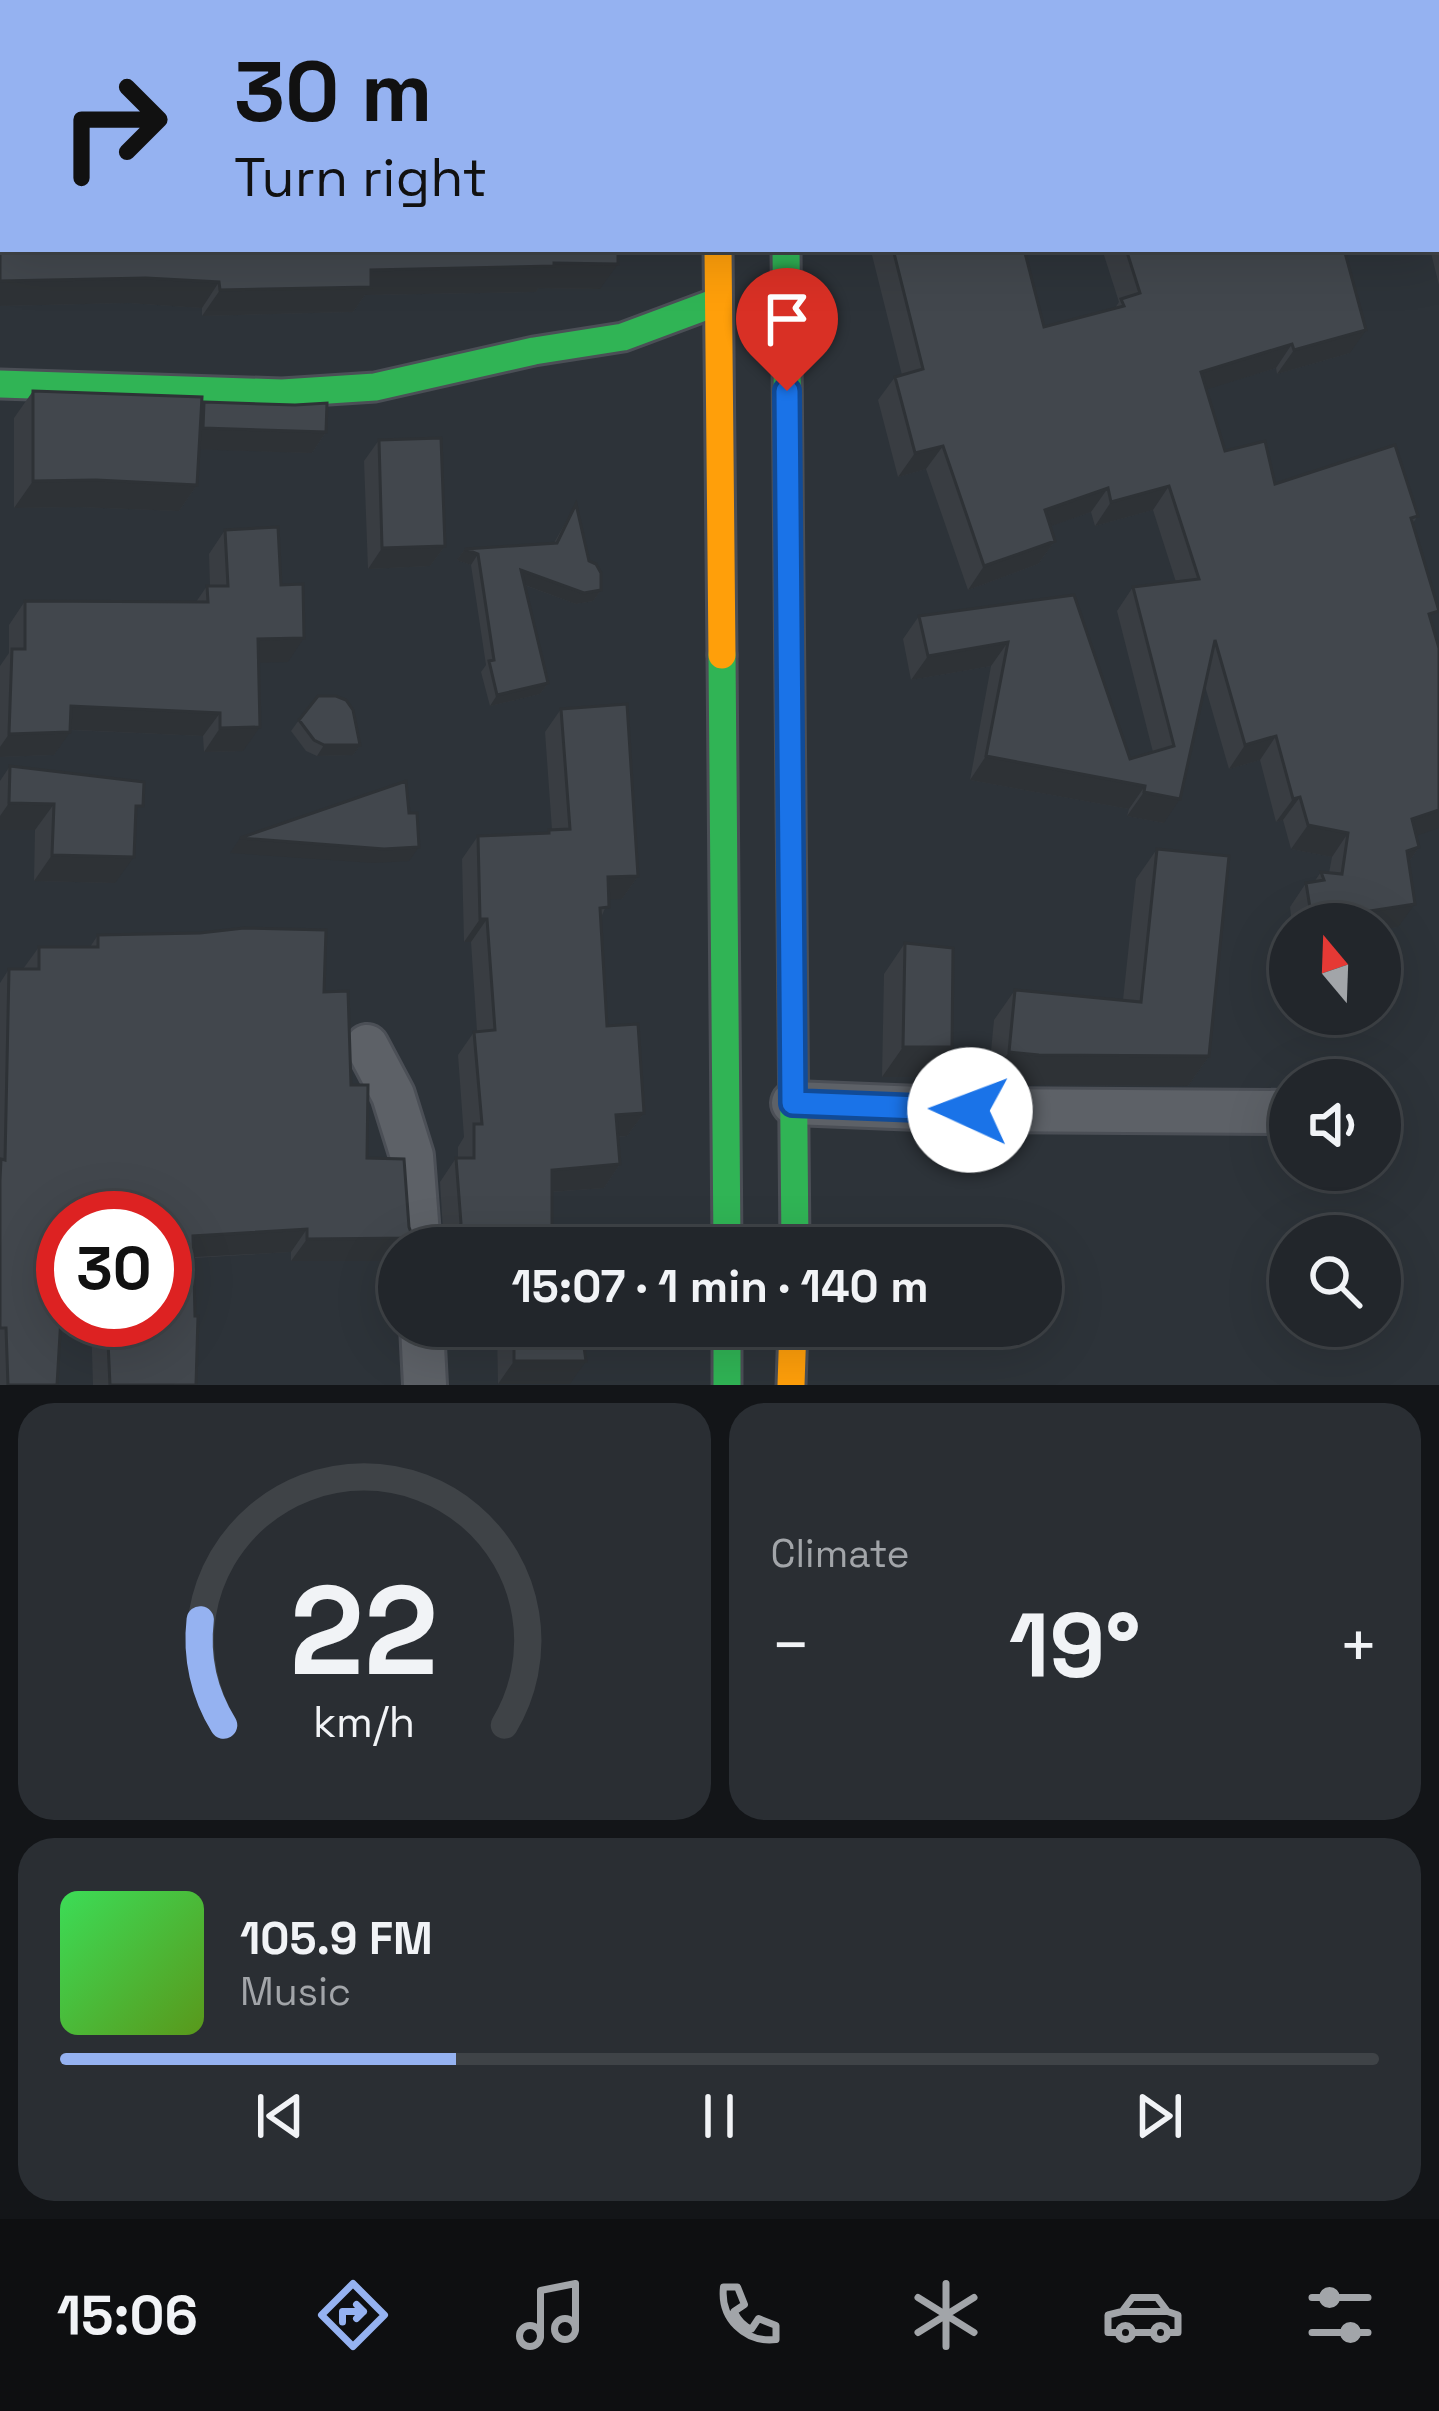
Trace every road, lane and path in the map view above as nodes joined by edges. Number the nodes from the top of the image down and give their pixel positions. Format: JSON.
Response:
{"nodes":[{"id":1,"x":718,"y":252,"type":"edge"},
{"id":2,"x":786,"y":252,"type":"edge"},
{"id":3,"x":718,"y":302,"type":"junction"},
{"id":4,"x":0,"y":384,"type":"edge"},
{"id":5,"x":367,"y":1046,"type":"dead end"},
{"id":6,"x":793,"y":1103,"type":"junction"},
{"id":7,"x":1269,"y":1112,"type":"edge"},
{"id":8,"x":417,"y":1227,"type":"edge"},
{"id":9,"x":727,"y":1227,"type":"edge"},
{"id":10,"x":794,"y":1227,"type":"edge"},
{"id":11,"x":423,"y":1347,"type":"edge"},
{"id":12,"x":727,"y":1347,"type":"edge"},
{"id":13,"x":792,"y":1347,"type":"edge"},
{"id":14,"x":424,"y":1385,"type":"edge"},
{"id":15,"x":727,"y":1385,"type":"edge"},
{"id":16,"x":791,"y":1385,"type":"edge"}],
"edges":[{"from":1,"to":3,"type":"main road"},
{"from":2,"to":6,"type":"main road"},
{"from":3,"to":4,"type":"main road"},
{"from":3,"to":9,"type":"main road"},
{"from":5,"to":8,"type":"street"},
{"from":6,"to":7,"type":"street"},
{"from":6,"to":10,"type":"main road"},
{"from":11,"to":14,"type":"street"},
{"from":12,"to":15,"type":"main road"},
{"from":13,"to":16,"type":"main road"}]}
